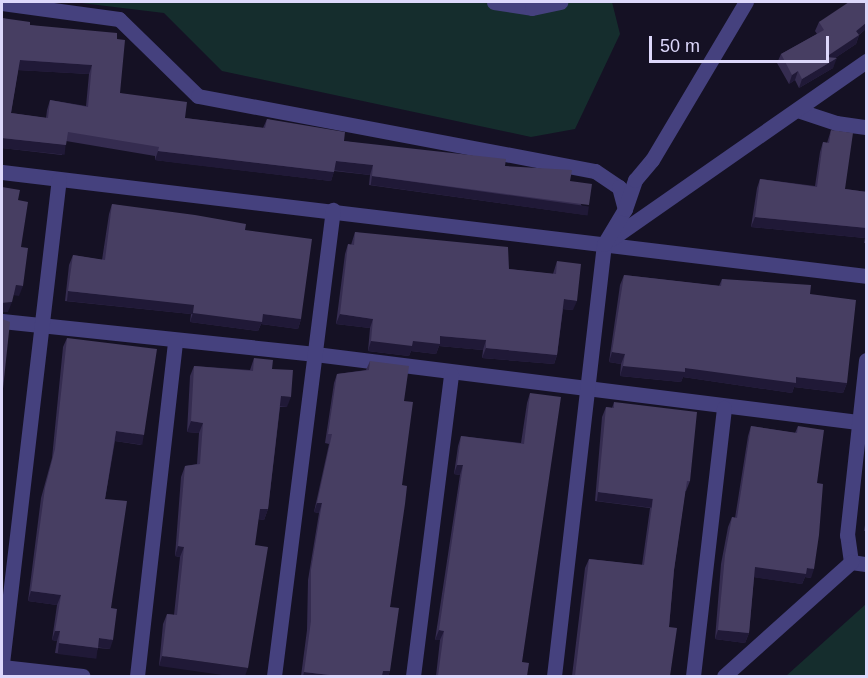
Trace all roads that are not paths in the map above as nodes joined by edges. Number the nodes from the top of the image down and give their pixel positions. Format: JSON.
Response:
{"nodes":[{"id":1,"x":495,"y":2,"type":"edge"},
{"id":2,"x":560,"y":2,"type":"edge"},
{"id":3,"x":746,"y":2,"type":"edge"},
{"id":4,"x":2,"y":3,"type":"edge"},
{"id":5,"x":867,"y":61,"type":"edge"},
{"id":6,"x":796,"y":110,"type":"junction"},
{"id":7,"x":867,"y":127,"type":"edge"},
{"id":8,"x":2,"y":172,"type":"edge"},
{"id":9,"x":59,"y":179,"type":"junction"},
{"id":10,"x":625,"y":209,"type":"junction"},
{"id":11,"x":333,"y":210,"type":"junction"},
{"id":12,"x":604,"y":244,"type":"junction"},
{"id":13,"x":867,"y":276,"type":"edge"},
{"id":14,"x":2,"y":321,"type":"edge"},
{"id":15,"x":44,"y":325,"type":"junction"},
{"id":16,"x":175,"y":341,"type":"junction"},
{"id":17,"x":315,"y":354,"type":"junction"},
{"id":18,"x":867,"y":360,"type":"edge"},
{"id":19,"x":451,"y":374,"type":"junction"},
{"id":20,"x":586,"y":388,"type":"junction"},
{"id":21,"x":724,"y":408,"type":"junction"},
{"id":22,"x":862,"y":422,"type":"edge"},
{"id":23,"x":850,"y":562,"type":"junction"},
{"id":24,"x":867,"y":564,"type":"edge"},
{"id":25,"x":2,"y":665,"type":"edge"},
{"id":26,"x":82,"y":676,"type":"edge"},
{"id":27,"x":137,"y":676,"type":"edge"},
{"id":28,"x":274,"y":676,"type":"edge"},
{"id":29,"x":413,"y":676,"type":"edge"},
{"id":30,"x":554,"y":676,"type":"edge"},
{"id":31,"x":693,"y":676,"type":"edge"},
{"id":32,"x":724,"y":676,"type":"edge"}],
"edges":[{"from":1,"to":2,"type":"street"},
{"from":3,"to":10,"type":"street"},
{"from":4,"to":10,"type":"street"},
{"from":5,"to":6,"type":"street"},
{"from":6,"to":7,"type":"street"},
{"from":6,"to":12,"type":"street"},
{"from":8,"to":9,"type":"street"},
{"from":9,"to":11,"type":"street"},
{"from":9,"to":15,"type":"street"},
{"from":10,"to":12,"type":"street"},
{"from":11,"to":12,"type":"street"},
{"from":11,"to":17,"type":"street"},
{"from":12,"to":13,"type":"street"},
{"from":12,"to":20,"type":"street"},
{"from":14,"to":15,"type":"street"},
{"from":15,"to":16,"type":"street"},
{"from":15,"to":25,"type":"street"},
{"from":16,"to":17,"type":"street"},
{"from":16,"to":27,"type":"street"},
{"from":17,"to":19,"type":"street"},
{"from":17,"to":28,"type":"street"},
{"from":18,"to":22,"type":"street"},
{"from":19,"to":20,"type":"street"},
{"from":19,"to":29,"type":"street"},
{"from":20,"to":21,"type":"street"},
{"from":20,"to":30,"type":"street"},
{"from":21,"to":22,"type":"street"},
{"from":21,"to":31,"type":"street"},
{"from":22,"to":23,"type":"street"},
{"from":23,"to":24,"type":"street"},
{"from":23,"to":32,"type":"street"},
{"from":25,"to":26,"type":"street"}]}
